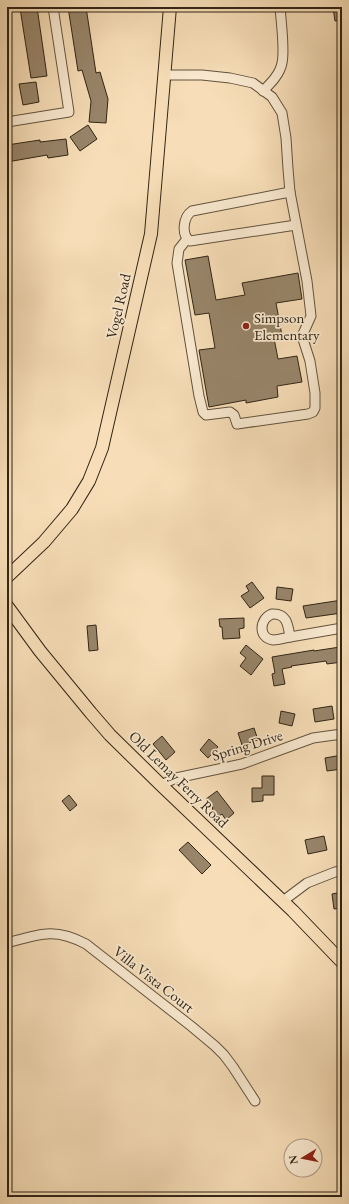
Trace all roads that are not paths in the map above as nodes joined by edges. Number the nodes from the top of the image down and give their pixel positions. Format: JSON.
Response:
{"nodes":[{"id":1,"x":53,"y":7,"type":"edge"},
{"id":2,"x":170,"y":7,"type":"edge"},
{"id":3,"x":280,"y":7,"type":"edge"},
{"id":4,"x":164,"y":75,"type":"junction"},
{"id":5,"x":263,"y":91,"type":"junction"},
{"id":6,"x":7,"y":122,"type":"edge"},
{"id":7,"x":290,"y":192,"type":"junction"},
{"id":8,"x":296,"y":225,"type":"junction"},
{"id":9,"x":187,"y":239,"type":"junction"},
{"id":10,"x":7,"y":577,"type":"edge"},
{"id":11,"x":7,"y":606,"type":"edge"},
{"id":12,"x":342,"y":628,"type":"edge"},
{"id":13,"x":290,"y":637,"type":"dead end"},
{"id":14,"x":342,"y":734,"type":"edge"},
{"id":15,"x":161,"y":785,"type":"junction"},
{"id":16,"x":342,"y":871,"type":"edge"},
{"id":17,"x":283,"y":901,"type":"junction"},
{"id":18,"x":7,"y":943,"type":"edge"},
{"id":19,"x":342,"y":962,"type":"edge"},
{"id":20,"x":255,"y":1101,"type":"dead end"}],
"edges":[{"from":1,"to":6,"type":"street"},
{"from":2,"to":4,"type":"main road","name":"Vogel Road"},
{"from":3,"to":5,"type":"street"},
{"from":4,"to":5,"type":"street"},
{"from":4,"to":10,"type":"main road","name":"Vogel Road"},
{"from":5,"to":7,"type":"street"},
{"from":7,"to":8,"type":"street"},
{"from":7,"to":9,"type":"street"},
{"from":8,"to":9,"type":"street"},
{"from":8,"to":9,"type":"street"},
{"from":11,"to":15,"type":"main road","name":"Old Lemay Ferry Road"},
{"from":12,"to":13,"type":"street"},
{"from":14,"to":15,"type":"street","name":"Spring Drive"},
{"from":15,"to":17,"type":"main road","name":"Old Lemay Ferry Road"},
{"from":16,"to":17,"type":"street"},
{"from":17,"to":19,"type":"main road","name":"Old Lemay Ferry Road"},
{"from":18,"to":20,"type":"street","name":"Villa Vista Court"}]}
